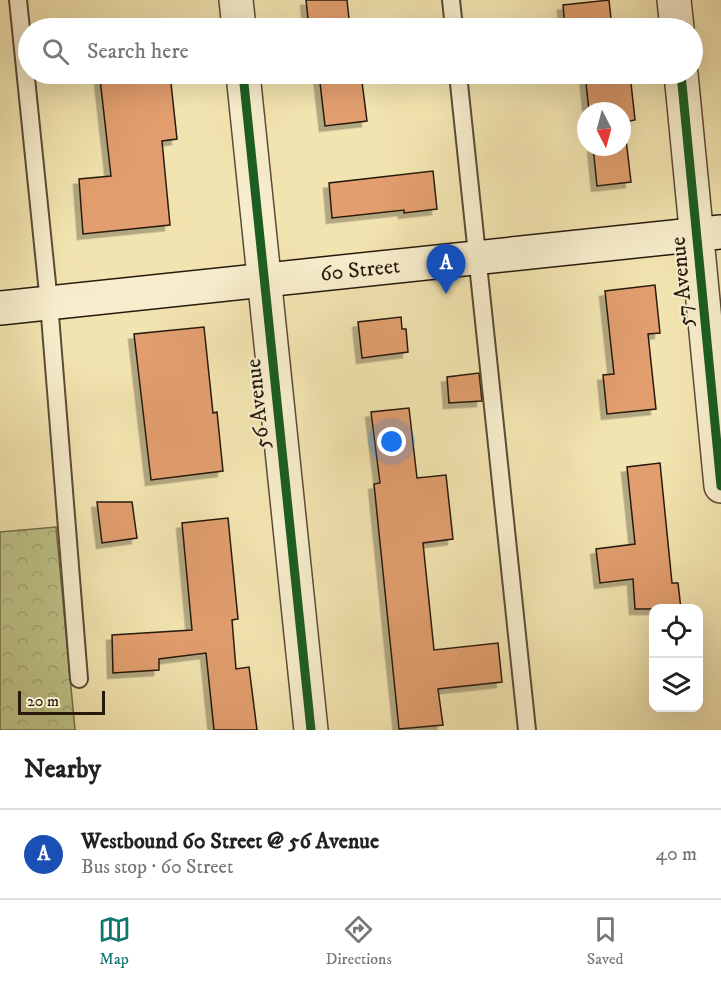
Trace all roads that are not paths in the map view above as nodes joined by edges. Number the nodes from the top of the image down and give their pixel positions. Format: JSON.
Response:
{"nodes":[{"id":1,"x":18,"y":0,"type":"edge"},
{"id":2,"x":236,"y":0,"type":"edge"},
{"id":3,"x":451,"y":0,"type":"edge"},
{"id":4,"x":674,"y":0,"type":"edge"},
{"id":5,"x":20,"y":18,"type":"edge"},
{"id":6,"x":238,"y":18,"type":"edge"},
{"id":7,"x":453,"y":18,"type":"edge"},
{"id":8,"x":676,"y":18,"type":"edge"},
{"id":9,"x":27,"y":84,"type":"edge"},
{"id":10,"x":244,"y":84,"type":"edge"},
{"id":11,"x":460,"y":84,"type":"edge"},
{"id":12,"x":683,"y":84,"type":"edge"},
{"id":13,"x":709,"y":233,"type":"edge"},
{"id":14,"x":477,"y":257,"type":"junction"},
{"id":15,"x":265,"y":280,"type":"junction"},
{"id":16,"x":49,"y":303,"type":"junction"},
{"id":17,"x":0,"y":308,"type":"edge"},
{"id":18,"x":721,"y":486,"type":"edge"},
{"id":19,"x":79,"y":679,"type":"dead end"},
{"id":20,"x":311,"y":730,"type":"edge"},
{"id":21,"x":527,"y":730,"type":"edge"}],
"edges":[{"from":1,"to":5,"type":"lane"},
{"from":2,"to":6,"type":"street"},
{"from":3,"to":7,"type":"lane"},
{"from":4,"to":8,"type":"street"},
{"from":9,"to":16,"type":"lane"},
{"from":10,"to":15,"type":"street","name":"56 Avenue"},
{"from":11,"to":14,"type":"lane"},
{"from":12,"to":13,"type":"street","name":"57 Avenue"},
{"from":13,"to":14,"type":"street","name":"60 Street"},
{"from":13,"to":18,"type":"street","name":"57 Avenue"},
{"from":14,"to":15,"type":"street","name":"60 Street"},
{"from":14,"to":21,"type":"lane"},
{"from":15,"to":16,"type":"street","name":"60 Street"},
{"from":15,"to":20,"type":"street","name":"56 Avenue"},
{"from":16,"to":17,"type":"street","name":"60 Street"},
{"from":16,"to":19,"type":"lane"}]}
